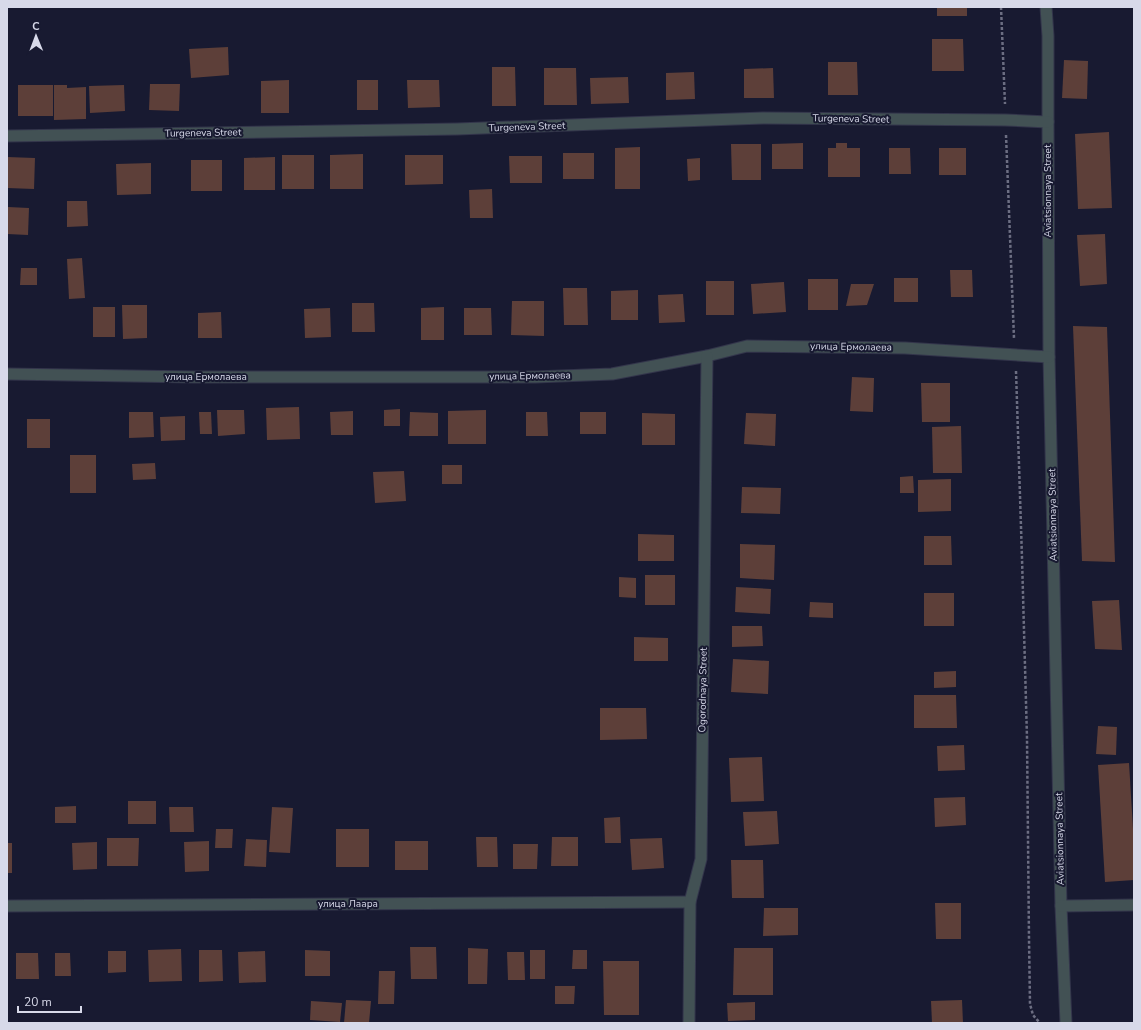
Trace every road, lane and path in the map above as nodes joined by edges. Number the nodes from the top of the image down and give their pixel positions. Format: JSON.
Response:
{"nodes":[{"id":1,"x":1001,"y":7,"type":"edge"},
{"id":2,"x":1046,"y":7,"type":"edge"},
{"id":3,"x":1005,"y":120,"type":"junction"},
{"id":4,"x":1048,"y":122,"type":"junction"},
{"id":5,"x":7,"y":136,"type":"edge"},
{"id":6,"x":1015,"y":354,"type":"junction"},
{"id":7,"x":707,"y":356,"type":"junction"},
{"id":8,"x":1049,"y":356,"type":"junction"},
{"id":9,"x":7,"y":374,"type":"edge"},
{"id":10,"x":690,"y":902,"type":"junction"},
{"id":11,"x":1134,"y":904,"type":"edge"},
{"id":12,"x":7,"y":906,"type":"edge"},
{"id":13,"x":1062,"y":906,"type":"junction"},
{"id":14,"x":689,"y":1023,"type":"edge"},
{"id":15,"x":1040,"y":1023,"type":"edge"},
{"id":16,"x":1066,"y":1023,"type":"edge"}],
"edges":[{"from":1,"to":3,"type":"path"},
{"from":2,"to":4,"type":"street","name":"Aviatsionnaya Street"},
{"from":3,"to":4,"type":"street","name":"Turgeneva Street"},
{"from":3,"to":5,"type":"street","name":"Turgeneva Street"},
{"from":3,"to":6,"type":"path"},
{"from":4,"to":8,"type":"street","name":"Aviatsionnaya Street"},
{"from":6,"to":7,"type":"street","name":"улица Ермолаева"},
{"from":6,"to":8,"type":"street","name":"улица Ермолаева"},
{"from":6,"to":15,"type":"path"},
{"from":7,"to":9,"type":"street","name":"улица Ермолаева"},
{"from":7,"to":10,"type":"street","name":"Ogorodnaya Street"},
{"from":8,"to":13,"type":"street","name":"Aviatsionnaya Street"},
{"from":10,"to":12,"type":"street","name":"улица Лаара"},
{"from":10,"to":14,"type":"street","name":"Ogorodnaya Street"},
{"from":11,"to":13,"type":"street"},
{"from":13,"to":16,"type":"street","name":"Aviatsionnaya Street"}]}
